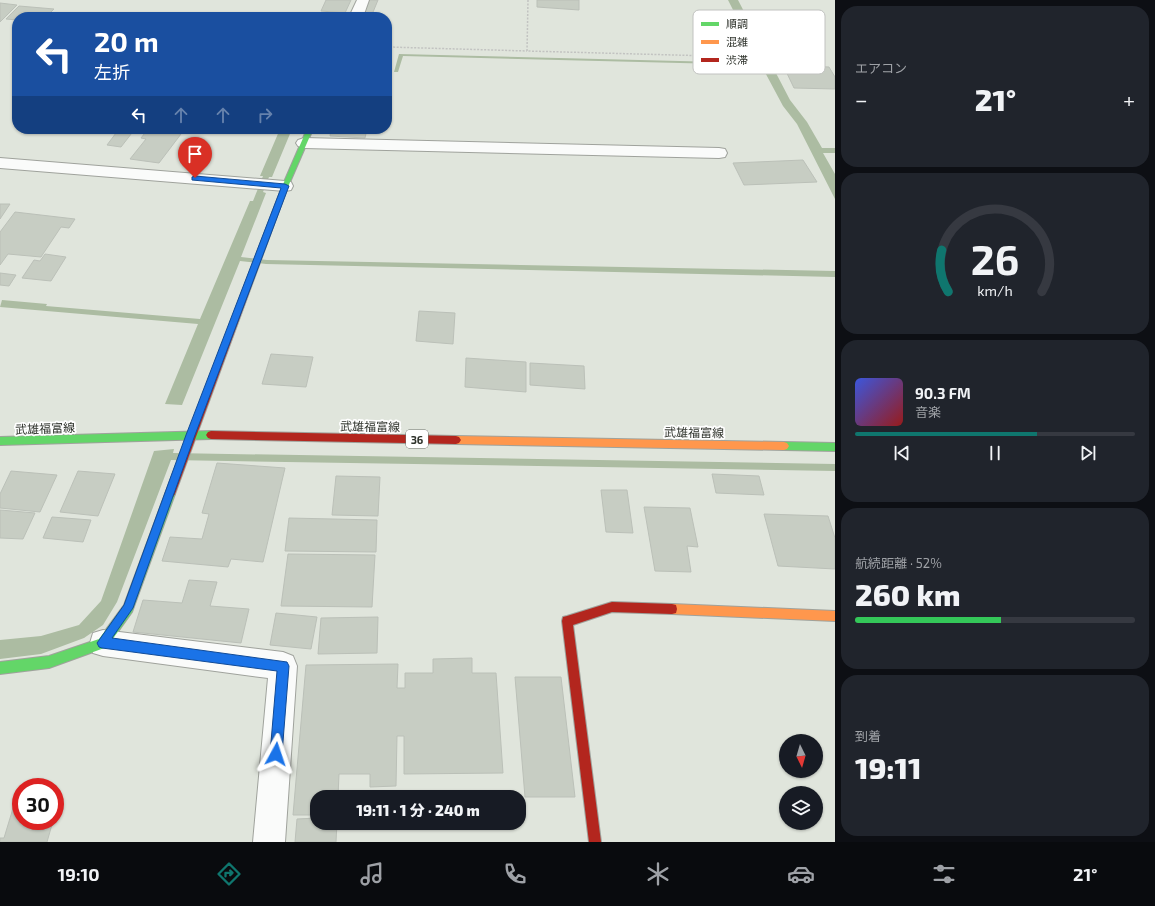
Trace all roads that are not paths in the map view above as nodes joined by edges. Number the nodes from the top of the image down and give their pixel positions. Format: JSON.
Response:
{"nodes":[{"id":1,"x":363,"y":0,"type":"edge"},
{"id":2,"x":358,"y":12,"type":"edge"},
{"id":3,"x":307,"y":136,"type":"edge"},
{"id":4,"x":719,"y":153,"type":"dead end"},
{"id":5,"x":0,"y":163,"type":"edge"},
{"id":6,"x":270,"y":185,"type":"junction"},
{"id":7,"x":191,"y":435,"type":"junction"},
{"id":8,"x":0,"y":441,"type":"edge"},
{"id":9,"x":835,"y":447,"type":"edge"},
{"id":10,"x":835,"y":616,"type":"edge"},
{"id":11,"x":102,"y":643,"type":"junction"},
{"id":12,"x":0,"y":668,"type":"edge"},
{"id":13,"x":269,"y":842,"type":"edge"},
{"id":14,"x":595,"y":842,"type":"edge"}],
"edges":[{"from":1,"to":2,"type":"street"},
{"from":3,"to":4,"type":"street"},
{"from":3,"to":6,"type":"street"},
{"from":5,"to":6,"type":"street"},
{"from":6,"to":7,"type":"street"},
{"from":7,"to":8,"type":"street","name":"武雄福富線","number":"36"},
{"from":7,"to":9,"type":"street","name":"武雄福富線","number":"36"},
{"from":7,"to":11,"type":"street"},
{"from":10,"to":14,"type":"street"},
{"from":11,"to":12,"type":"street"},
{"from":11,"to":13,"type":"street"}]}
